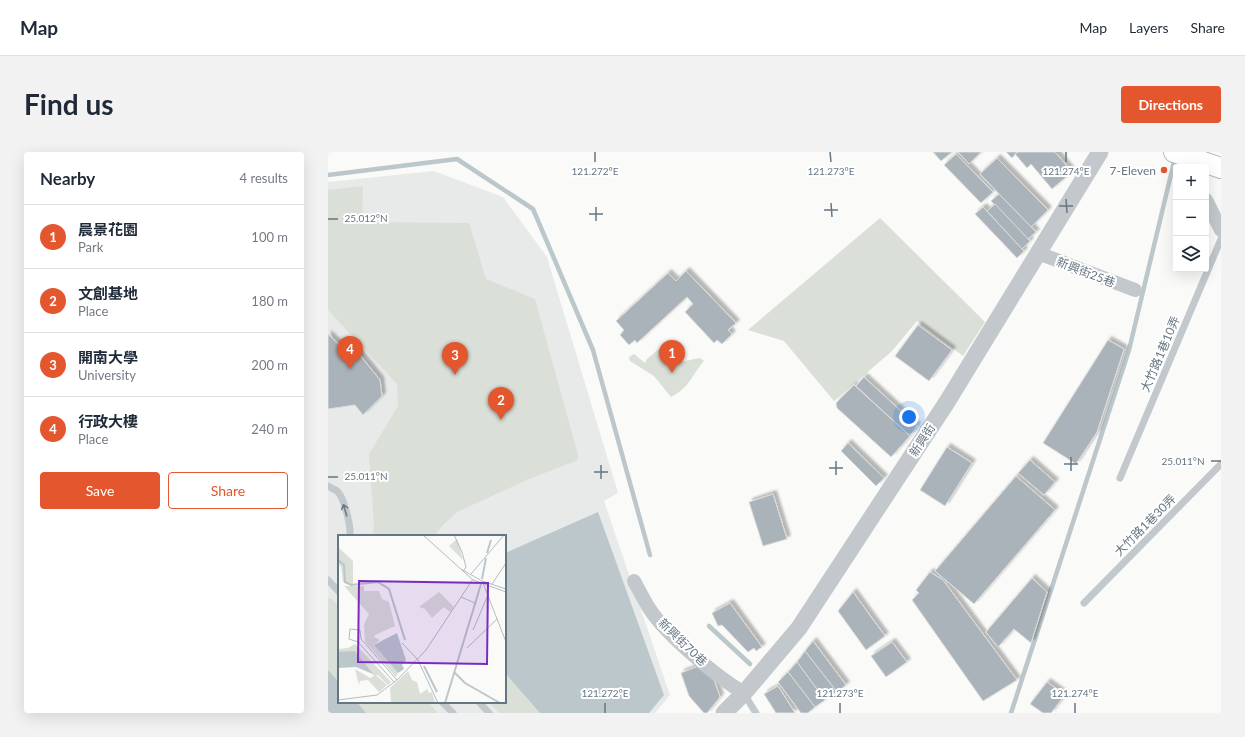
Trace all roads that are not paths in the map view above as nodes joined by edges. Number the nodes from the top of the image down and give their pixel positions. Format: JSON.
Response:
{"nodes":[{"id":1,"x":1100,"y":152,"type":"edge"},
{"id":2,"x":1183,"y":157,"type":"edge"},
{"id":3,"x":1221,"y":168,"type":"edge"},
{"id":4,"x":1209,"y":206,"type":"edge"},
{"id":5,"x":1221,"y":230,"type":"edge"},
{"id":6,"x":1221,"y":239,"type":"edge"},
{"id":7,"x":1038,"y":253,"type":"junction"},
{"id":8,"x":1135,"y":290,"type":"dead end"},
{"id":9,"x":1221,"y":464,"type":"edge"},
{"id":10,"x":1120,"y":478,"type":"dead end"},
{"id":11,"x":328,"y":486,"type":"edge"},
{"id":12,"x":350,"y":535,"type":"edge"},
{"id":13,"x":328,"y":580,"type":"edge"},
{"id":14,"x":634,"y":581,"type":"dead end"},
{"id":15,"x":338,"y":591,"type":"edge"},
{"id":16,"x":1084,"y":603,"type":"dead end"},
{"id":17,"x":744,"y":693,"type":"junction"},
{"id":18,"x":443,"y":703,"type":"edge"},
{"id":19,"x":480,"y":703,"type":"edge"},
{"id":20,"x":453,"y":713,"type":"edge"},
{"id":21,"x":489,"y":713,"type":"edge"},
{"id":22,"x":724,"y":713,"type":"edge"},
{"id":23,"x":756,"y":713,"type":"edge"}],
"edges":[{"from":1,"to":7,"type":"street","name":"新興街"},
{"from":2,"to":3,"type":"main road"},
{"from":4,"to":5,"type":"street"},
{"from":6,"to":10,"type":"lane","name":"大竹路1巷10弄"},
{"from":7,"to":8,"type":"street","name":"新興街25巷"},
{"from":7,"to":17,"type":"street","name":"新興街"},
{"from":9,"to":16,"type":"lane","name":"大竹路1巷30弄"},
{"from":12,"to":11,"type":"lane","one_way":true},
{"from":13,"to":15,"type":"lane"},
{"from":14,"to":17,"type":"street","name":"新興街70巷"},
{"from":17,"to":22,"type":"street","name":"新興街"},
{"from":17,"to":23,"type":"lane"},
{"from":18,"to":20,"type":"lane"},
{"from":19,"to":21,"type":"lane"}]}
